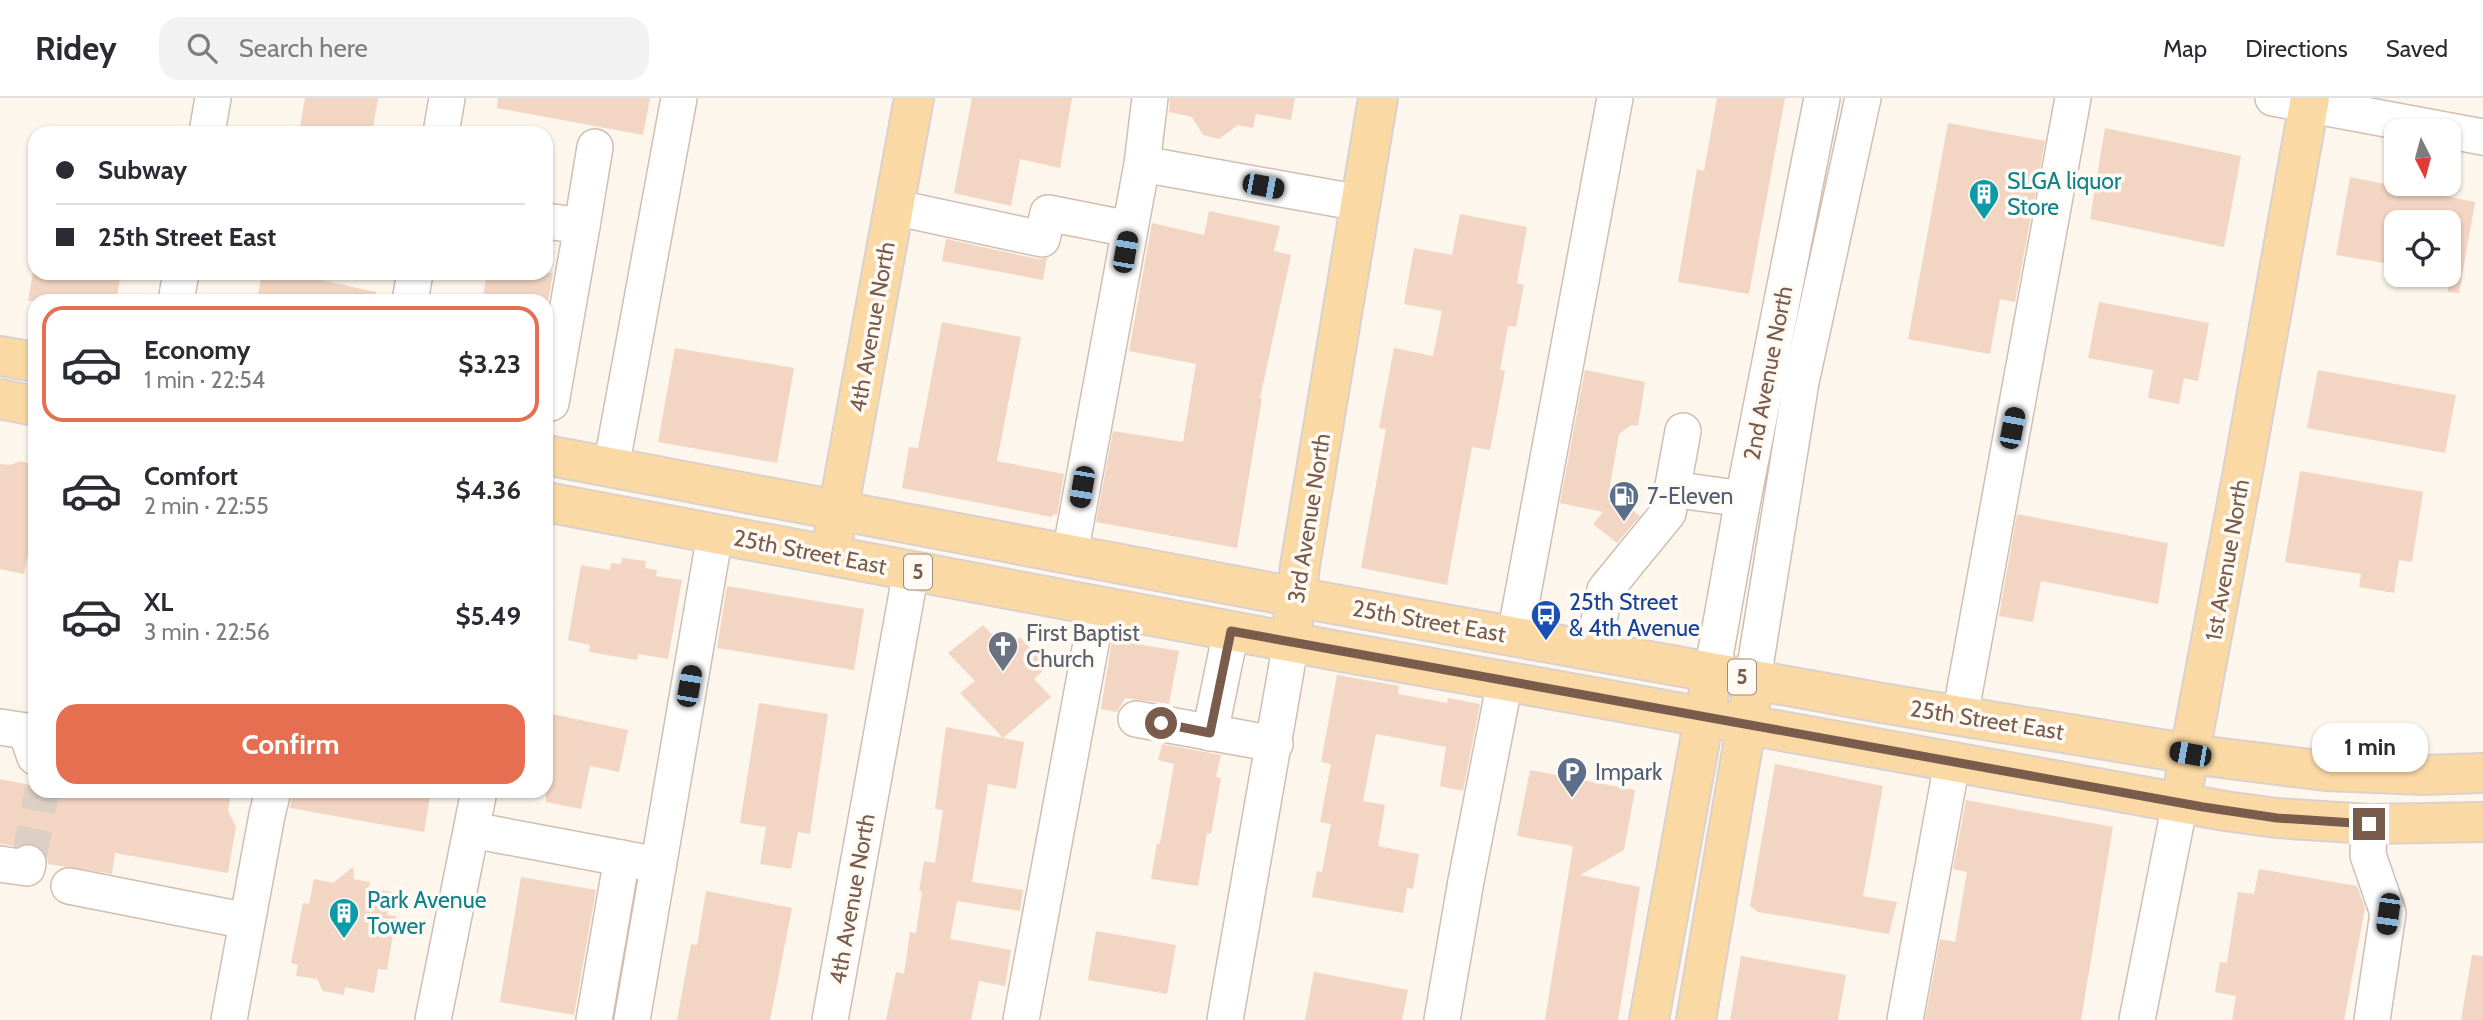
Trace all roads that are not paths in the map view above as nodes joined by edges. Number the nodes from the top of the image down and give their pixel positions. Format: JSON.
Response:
{"nodes":[{"id":1,"x":213,"y":98,"type":"edge"},
{"id":2,"x":447,"y":98,"type":"edge"},
{"id":3,"x":679,"y":98,"type":"edge"},
{"id":4,"x":914,"y":98,"type":"edge"},
{"id":5,"x":1150,"y":98,"type":"edge"},
{"id":6,"x":1378,"y":98,"type":"edge"},
{"id":7,"x":1615,"y":98,"type":"edge"},
{"id":8,"x":1822,"y":98,"type":"edge"},
{"id":9,"x":1863,"y":98,"type":"edge"},
{"id":10,"x":2073,"y":98,"type":"edge"},
{"id":11,"x":2297,"y":100,"type":"edge"},
{"id":12,"x":208,"y":126,"type":"edge"},
{"id":13,"x":441,"y":126,"type":"edge"},
{"id":14,"x":2483,"y":137,"type":"edge"},
{"id":15,"x":595,"y":147,"type":"dead end"},
{"id":16,"x":1142,"y":164,"type":"junction"},
{"id":17,"x":1360,"y":203,"type":"junction"},
{"id":18,"x":893,"y":207,"type":"junction"},
{"id":19,"x":553,"y":222,"type":"edge"},
{"id":20,"x":582,"y":226,"type":"junction"},
{"id":21,"x":1129,"y":229,"type":"junction"},
{"id":22,"x":0,"y":356,"type":"edge"},
{"id":23,"x":28,"y":361,"type":"edge"},
{"id":24,"x":553,"y":392,"type":"edge"},
{"id":25,"x":0,"y":399,"type":"edge"},
{"id":26,"x":28,"y":405,"type":"edge"},
{"id":27,"x":1683,"y":431,"type":"dead end"},
{"id":28,"x":553,"y":456,"type":"edge"},
{"id":29,"x":611,"y":468,"type":"junction"},
{"id":30,"x":1672,"y":488,"type":"junction"},
{"id":31,"x":1743,"y":499,"type":"junction"},
{"id":32,"x":553,"y":503,"type":"edge"},
{"id":33,"x":838,"y":510,"type":"junction"},
{"id":34,"x":715,"y":534,"type":"junction"},
{"id":35,"x":1070,"y":554,"type":"junction"},
{"id":36,"x":830,"y":556,"type":"junction"},
{"id":37,"x":911,"y":571,"type":"junction"},
{"id":38,"x":1295,"y":597,"type":"junction"},
{"id":39,"x":1098,"y":606,"type":"junction"},
{"id":40,"x":1231,"y":631,"type":"junction"},
{"id":41,"x":1515,"y":636,"type":"junction"},
{"id":42,"x":1291,"y":642,"type":"junction"},
{"id":43,"x":1593,"y":651,"type":"junction"},
{"id":44,"x":1712,"y":673,"type":"junction"},
{"id":45,"x":1753,"y":679,"type":"junction"},
{"id":46,"x":1506,"y":681,"type":"junction"},
{"id":47,"x":1704,"y":716,"type":"junction"},
{"id":48,"x":1960,"y":716,"type":"junction"},
{"id":49,"x":1136,"y":719,"type":"dead end"},
{"id":50,"x":1748,"y":724,"type":"junction"},
{"id":51,"x":0,"y":727,"type":"edge"},
{"id":52,"x":1210,"y":733,"type":"junction"},
{"id":53,"x":28,"y":737,"type":"edge"},
{"id":54,"x":1275,"y":744,"type":"junction"},
{"id":55,"x":2190,"y":754,"type":"junction"},
{"id":56,"x":1952,"y":763,"type":"junction"},
{"id":57,"x":2483,"y":773,"type":"edge"},
{"id":58,"x":273,"y":798,"type":"edge"},
{"id":59,"x":478,"y":798,"type":"edge"},
{"id":60,"x":2180,"y":803,"type":"junction"},
{"id":61,"x":2483,"y":822,"type":"edge"},
{"id":62,"x":2369,"y":824,"type":"junction"},
{"id":63,"x":472,"y":831,"type":"junction"},
{"id":64,"x":622,"y":858,"type":"junction"},
{"id":65,"x":658,"y":865,"type":"junction"},
{"id":66,"x":69,"y":886,"type":"dead end"},
{"id":67,"x":247,"y":921,"type":"junction"},
{"id":68,"x":229,"y":1020,"type":"edge"},
{"id":69,"x":433,"y":1020,"type":"edge"},
{"id":70,"x":594,"y":1020,"type":"edge"},
{"id":71,"x":632,"y":1020,"type":"edge"},
{"id":72,"x":830,"y":1020,"type":"edge"},
{"id":73,"x":1021,"y":1020,"type":"edge"},
{"id":74,"x":1225,"y":1020,"type":"edge"},
{"id":75,"x":1442,"y":1020,"type":"edge"},
{"id":76,"x":1649,"y":1020,"type":"edge"},
{"id":77,"x":1696,"y":1020,"type":"edge"},
{"id":78,"x":1905,"y":1020,"type":"edge"},
{"id":79,"x":2137,"y":1020,"type":"edge"},
{"id":80,"x":2372,"y":1020,"type":"edge"}],
"edges":[{"from":1,"to":12,"type":"street"},
{"from":2,"to":13,"type":"street"},
{"from":3,"to":29,"type":"street"},
{"from":4,"to":18,"type":"main road","name":"4th Avenue North"},
{"from":5,"to":16,"type":"street"},
{"from":6,"to":17,"type":"main road","name":"3rd Avenue North"},
{"from":7,"to":41,"type":"street"},
{"from":8,"to":31,"type":"street","name":"2nd Avenue North"},
{"from":9,"to":45,"type":"street","name":"2nd Avenue North"},
{"from":10,"to":48,"type":"street"},
{"from":11,"to":14,"type":"street"},
{"from":11,"to":55,"type":"main road","name":"1st Avenue North"},
{"from":15,"to":20,"type":"street"},
{"from":16,"to":17,"type":"street"},
{"from":16,"to":21,"type":"street"},
{"from":17,"to":38,"type":"main road","name":"3rd Avenue North"},
{"from":18,"to":21,"type":"street"},
{"from":18,"to":33,"type":"main road","name":"4th Avenue North"},
{"from":19,"to":20,"type":"street"},
{"from":20,"to":24,"type":"street"},
{"from":21,"to":35,"type":"street"},
{"from":22,"to":23,"type":"main road"},
{"from":25,"to":26,"type":"main road"},
{"from":27,"to":30,"type":"street"},
{"from":28,"to":29,"type":"main road","name":"25th Street East","number":"5"},
{"from":29,"to":33,"type":"main road","name":"25th Street East","number":"5"},
{"from":30,"to":31,"type":"street"},
{"from":30,"to":43,"type":"street"},
{"from":31,"to":44,"type":"street","name":"2nd Avenue North"},
{"from":32,"to":34,"type":"main road","name":"25th Street East","number":"5"},
{"from":33,"to":35,"type":"main road","name":"25th Street East","number":"5"},
{"from":33,"to":36,"type":"main road","name":"4th Avenue North"},
{"from":34,"to":36,"type":"main road","name":"25th Street East","number":"5"},
{"from":34,"to":65,"type":"street"},
{"from":35,"to":38,"type":"main road","name":"25th Street East","number":"5"},
{"from":36,"to":37,"type":"main road","name":"25th Street East","number":"5"},
{"from":37,"to":39,"type":"main road","name":"25th Street East","number":"5"},
{"from":37,"to":72,"type":"street","name":"4th Avenue North"},
{"from":38,"to":41,"type":"main road","name":"25th Street East","number":"5"},
{"from":38,"to":42,"type":"main road","name":"3rd Avenue North"},
{"from":39,"to":40,"type":"main road","name":"25th Street East","number":"5"},
{"from":39,"to":73,"type":"street"},
{"from":40,"to":42,"type":"main road","name":"25th Street East","number":"5"},
{"from":40,"to":52,"type":"street"},
{"from":41,"to":43,"type":"main road","name":"25th Street East","number":"5"},
{"from":42,"to":46,"type":"main road","name":"25th Street East","number":"5"},
{"from":42,"to":54,"type":"street","name":"3rd Avenue North"},
{"from":43,"to":44,"type":"main road","name":"25th Street East","number":"5"},
{"from":44,"to":45,"type":"main road","name":"25th Street East","number":"5"},
{"from":44,"to":47,"type":"main road","name":"2nd Avenue North"},
{"from":45,"to":48,"type":"main road","name":"25th Street East","number":"5"},
{"from":45,"to":50,"type":"main road","name":"2nd Avenue North"},
{"from":46,"to":47,"type":"main road","name":"25th Street East","number":"5"},
{"from":46,"to":75,"type":"street"},
{"from":47,"to":50,"type":"main road","name":"25th Street East","number":"5"},
{"from":47,"to":76,"type":"main road","name":"2nd Avenue North"},
{"from":48,"to":55,"type":"main road","name":"25th Street East","number":"5"},
{"from":49,"to":52,"type":"street"},
{"from":50,"to":56,"type":"main road","name":"25th Street East","number":"5"},
{"from":50,"to":77,"type":"main road","name":"2nd Avenue North"},
{"from":51,"to":53,"type":"street"},
{"from":52,"to":54,"type":"street"},
{"from":54,"to":74,"type":"street","name":"3rd Avenue North"},
{"from":55,"to":57,"type":"main road","name":"25th Street East","number":"5"},
{"from":55,"to":60,"type":"main road","name":"1st Avenue North"},
{"from":56,"to":60,"type":"main road","name":"25th Street East","number":"5"},
{"from":56,"to":78,"type":"street"},
{"from":58,"to":67,"type":"street"},
{"from":59,"to":63,"type":"street"},
{"from":60,"to":62,"type":"main road","name":"25th Street East","number":"5"},
{"from":60,"to":79,"type":"street","name":"1st Avenue North"},
{"from":61,"to":62,"type":"main road","name":"25th Street East","number":"5"},
{"from":62,"to":80,"type":"street"},
{"from":63,"to":64,"type":"street"},
{"from":63,"to":69,"type":"street"},
{"from":64,"to":65,"type":"street"},
{"from":64,"to":70,"type":"street"},
{"from":65,"to":71,"type":"street"},
{"from":66,"to":67,"type":"street"},
{"from":67,"to":68,"type":"street"}]}
